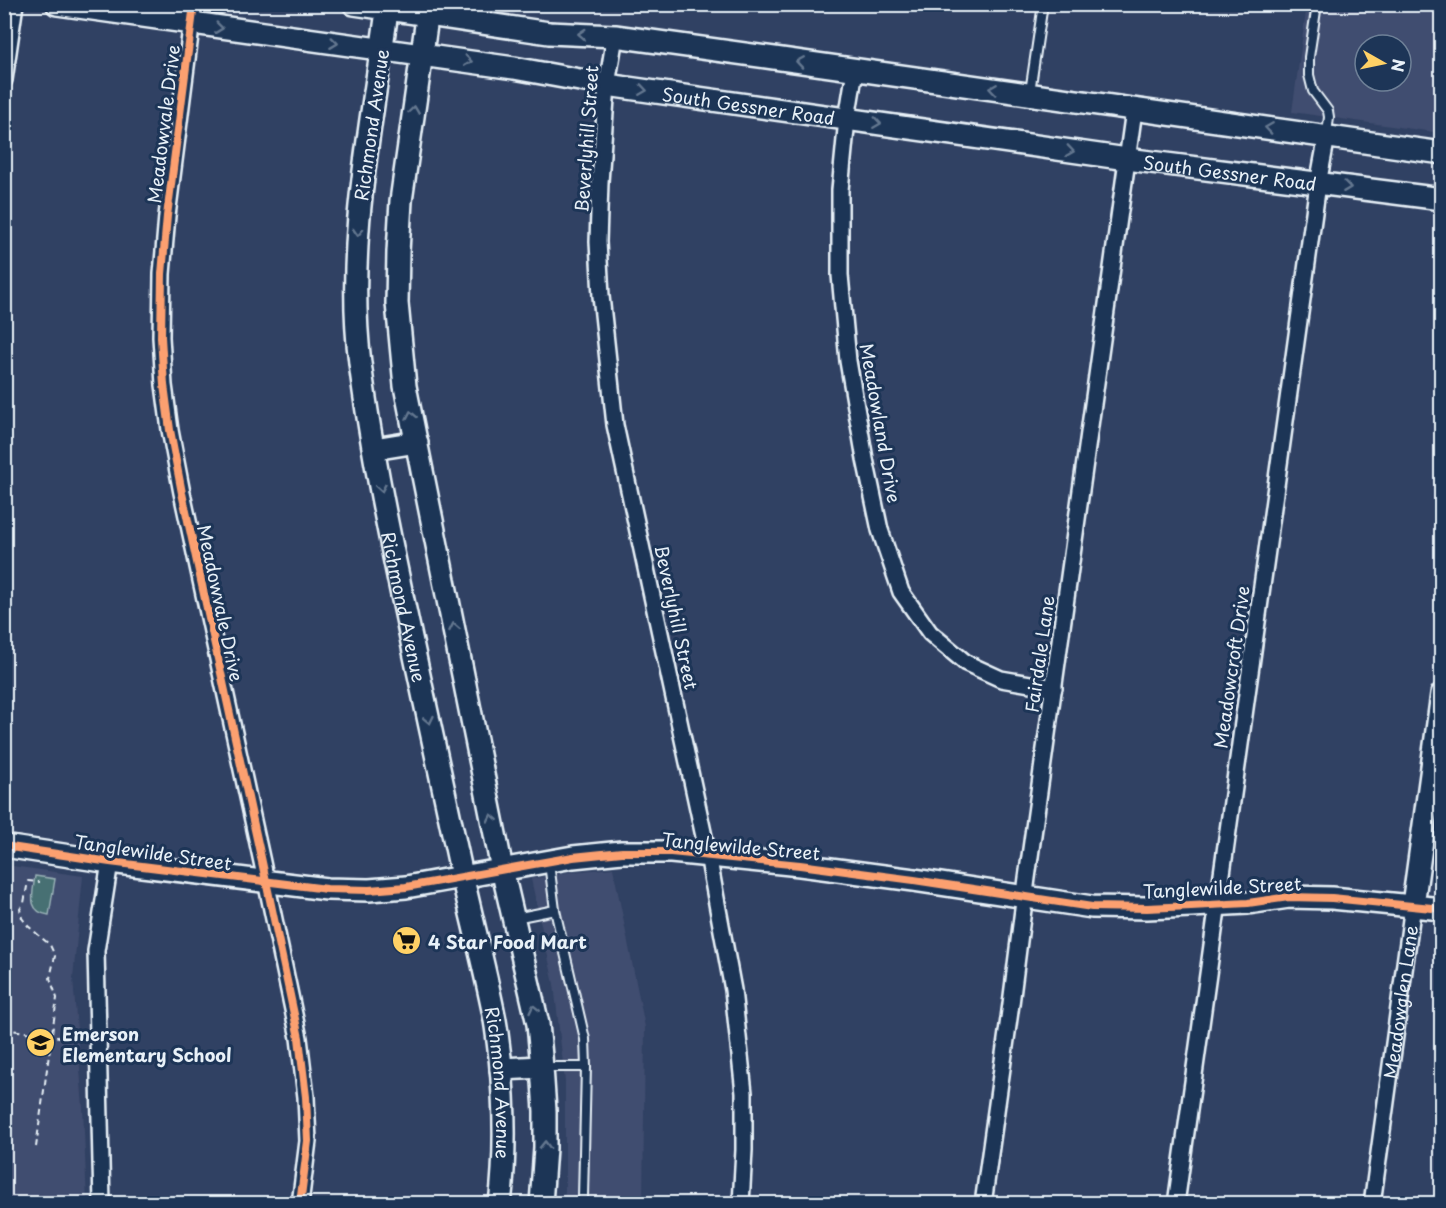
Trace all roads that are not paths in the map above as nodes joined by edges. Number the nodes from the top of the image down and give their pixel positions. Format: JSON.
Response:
{"nodes":[{"id":1,"x":15,"y":4,"type":"edge"},
{"id":2,"x":57,"y":4,"type":"edge"},
{"id":3,"x":354,"y":4,"type":"edge"},
{"id":4,"x":1043,"y":4,"type":"edge"},
{"id":5,"x":1317,"y":4,"type":"edge"},
{"id":6,"x":388,"y":7,"type":"edge"},
{"id":7,"x":428,"y":10,"type":"edge"},
{"id":8,"x":192,"y":14,"type":"edge"},
{"id":9,"x":615,"y":36,"type":"junction"},
{"id":10,"x":381,"y":49,"type":"junction"},
{"id":11,"x":422,"y":55,"type":"junction"},
{"id":12,"x":855,"y":70,"type":"junction"},
{"id":13,"x":4,"y":80,"type":"edge"},
{"id":14,"x":607,"y":85,"type":"junction"},
{"id":15,"x":1030,"y":94,"type":"junction"},
{"id":16,"x":1134,"y":110,"type":"junction"},
{"id":17,"x":847,"y":119,"type":"junction"},
{"id":18,"x":1327,"y":136,"type":"junction"},
{"id":19,"x":1442,"y":153,"type":"edge"},
{"id":20,"x":1127,"y":159,"type":"junction"},
{"id":21,"x":1318,"y":184,"type":"junction"},
{"id":22,"x":1442,"y":199,"type":"edge"},
{"id":23,"x":417,"y":441,"type":"junction"},
{"id":24,"x":374,"y":449,"type":"junction"},
{"id":25,"x":1054,"y":688,"type":"junction"},
{"id":26,"x":1442,"y":694,"type":"edge"},
{"id":27,"x":4,"y":846,"type":"edge"},
{"id":28,"x":708,"y":855,"type":"junction"},
{"id":29,"x":549,"y":860,"type":"junction"},
{"id":30,"x":110,"y":862,"type":"junction"},
{"id":31,"x":502,"y":869,"type":"junction"},
{"id":32,"x":462,"y":876,"type":"junction"},
{"id":33,"x":266,"y":882,"type":"junction"},
{"id":34,"x":1025,"y":897,"type":"junction"},
{"id":35,"x":1217,"y":904,"type":"junction"},
{"id":36,"x":1413,"y":905,"type":"junction"},
{"id":37,"x":1442,"y":909,"type":"edge"},
{"id":38,"x":555,"y":910,"type":"junction"},
{"id":39,"x":513,"y":919,"type":"junction"},
{"id":40,"x":542,"y":1066,"type":"junction"},
{"id":41,"x":586,"y":1067,"type":"junction"},
{"id":42,"x":501,"y":1069,"type":"junction"},
{"id":43,"x":102,"y":1203,"type":"edge"},
{"id":44,"x":300,"y":1203,"type":"edge"},
{"id":45,"x":500,"y":1203,"type":"edge"},
{"id":46,"x":541,"y":1203,"type":"edge"},
{"id":47,"x":581,"y":1203,"type":"edge"},
{"id":48,"x":741,"y":1203,"type":"edge"},
{"id":49,"x":983,"y":1203,"type":"edge"},
{"id":50,"x":1176,"y":1203,"type":"edge"},
{"id":51,"x":1372,"y":1203,"type":"edge"}],
"edges":[{"from":1,"to":13,"type":"street"},
{"from":2,"to":8,"type":"main road","name":"South Gessner Road"},
{"from":3,"to":6,"type":"main road"},
{"from":4,"to":15,"type":"lane"},
{"from":5,"to":18,"type":"lane"},
{"from":6,"to":7,"type":"main road"},
{"from":6,"to":10,"type":"main road","name":"Richmond Avenue"},
{"from":9,"to":7,"type":"main road","one_way":true},
{"from":7,"to":11,"type":"main road"},
{"from":8,"to":10,"type":"main road","name":"South Gessner Road","one_way":true},
{"from":8,"to":33,"type":"street","name":"Meadowvale Drive"},
{"from":12,"to":9,"type":"main road","one_way":true},
{"from":9,"to":14,"type":"street","name":"Beverlyhill Street"},
{"from":10,"to":11,"type":"main road","name":"South Gessner Road"},
{"from":10,"to":24,"type":"main road","name":"Richmond Avenue","one_way":true},
{"from":11,"to":14,"type":"main road","name":"South Gessner Road","one_way":true},
{"from":23,"to":11,"type":"main road","one_way":true},
{"from":15,"to":12,"type":"main road","one_way":true},
{"from":12,"to":17,"type":"street","name":"Meadowland Drive"},
{"from":14,"to":17,"type":"main road","name":"South Gessner Road","one_way":true},
{"from":14,"to":28,"type":"street","name":"Beverlyhill Street"},
{"from":15,"to":16,"type":"main road"},
{"from":18,"to":16,"type":"main road","one_way":true},
{"from":16,"to":20,"type":"street","name":"Fairdale Lane"},
{"from":17,"to":20,"type":"main road","name":"South Gessner Road","one_way":true},
{"from":17,"to":25,"type":"street","name":"Meadowland Drive"},
{"from":18,"to":19,"type":"main road"},
{"from":18,"to":21,"type":"street","name":"Meadowcroft Drive"},
{"from":20,"to":21,"type":"main road","name":"South Gessner Road"},
{"from":20,"to":25,"type":"street","name":"Fairdale Lane"},
{"from":21,"to":22,"type":"main road","name":"South Gessner Road","one_way":true},
{"from":21,"to":35,"type":"street","name":"Meadowcroft Drive"},
{"from":23,"to":24,"type":"main road"},
{"from":31,"to":23,"type":"main road","one_way":true},
{"from":24,"to":32,"type":"main road","name":"Richmond Avenue","one_way":true},
{"from":25,"to":34,"type":"street","name":"Fairdale Lane"},
{"from":26,"to":36,"type":"main road","name":"Meadowglen Lane"},
{"from":27,"to":30,"type":"main road","name":"Tanglewilde Street"},
{"from":28,"to":29,"type":"main road","name":"Tanglewilde Street"},
{"from":28,"to":34,"type":"main road","name":"Tanglewilde Street"},
{"from":28,"to":48,"type":"street","name":"Beverlyhill Street"},
{"from":29,"to":31,"type":"main road","name":"Tanglewilde Street"},
{"from":29,"to":38,"type":"lane"},
{"from":30,"to":33,"type":"main road","name":"Tanglewilde Street"},
{"from":30,"to":43,"type":"street"},
{"from":31,"to":32,"type":"main road","name":"Tanglewilde Street"},
{"from":31,"to":39,"type":"main road"},
{"from":32,"to":33,"type":"main road","name":"Tanglewilde Street"},
{"from":32,"to":42,"type":"main road","name":"Richmond Avenue"},
{"from":33,"to":44,"type":"street","name":"Meadowvale Drive"},
{"from":34,"to":35,"type":"main road","name":"Tanglewilde Street"},
{"from":34,"to":49,"type":"street","name":"Fairdale Lane"},
{"from":35,"to":36,"type":"main road","name":"Tanglewilde Street"},
{"from":35,"to":50,"type":"street","name":"Meadowcroft Drive"},
{"from":36,"to":37,"type":"main road","name":"Tanglewilde Street"},
{"from":36,"to":51,"type":"street","name":"Meadowglen Lane"},
{"from":38,"to":39,"type":"lane"},
{"from":38,"to":41,"type":"lane"},
{"from":40,"to":39,"type":"main road","one_way":true},
{"from":40,"to":41,"type":"lane"},
{"from":40,"to":42,"type":"main road"},
{"from":46,"to":40,"type":"main road","one_way":true},
{"from":41,"to":47,"type":"lane"},
{"from":42,"to":45,"type":"main road","name":"Richmond Avenue"}]}
